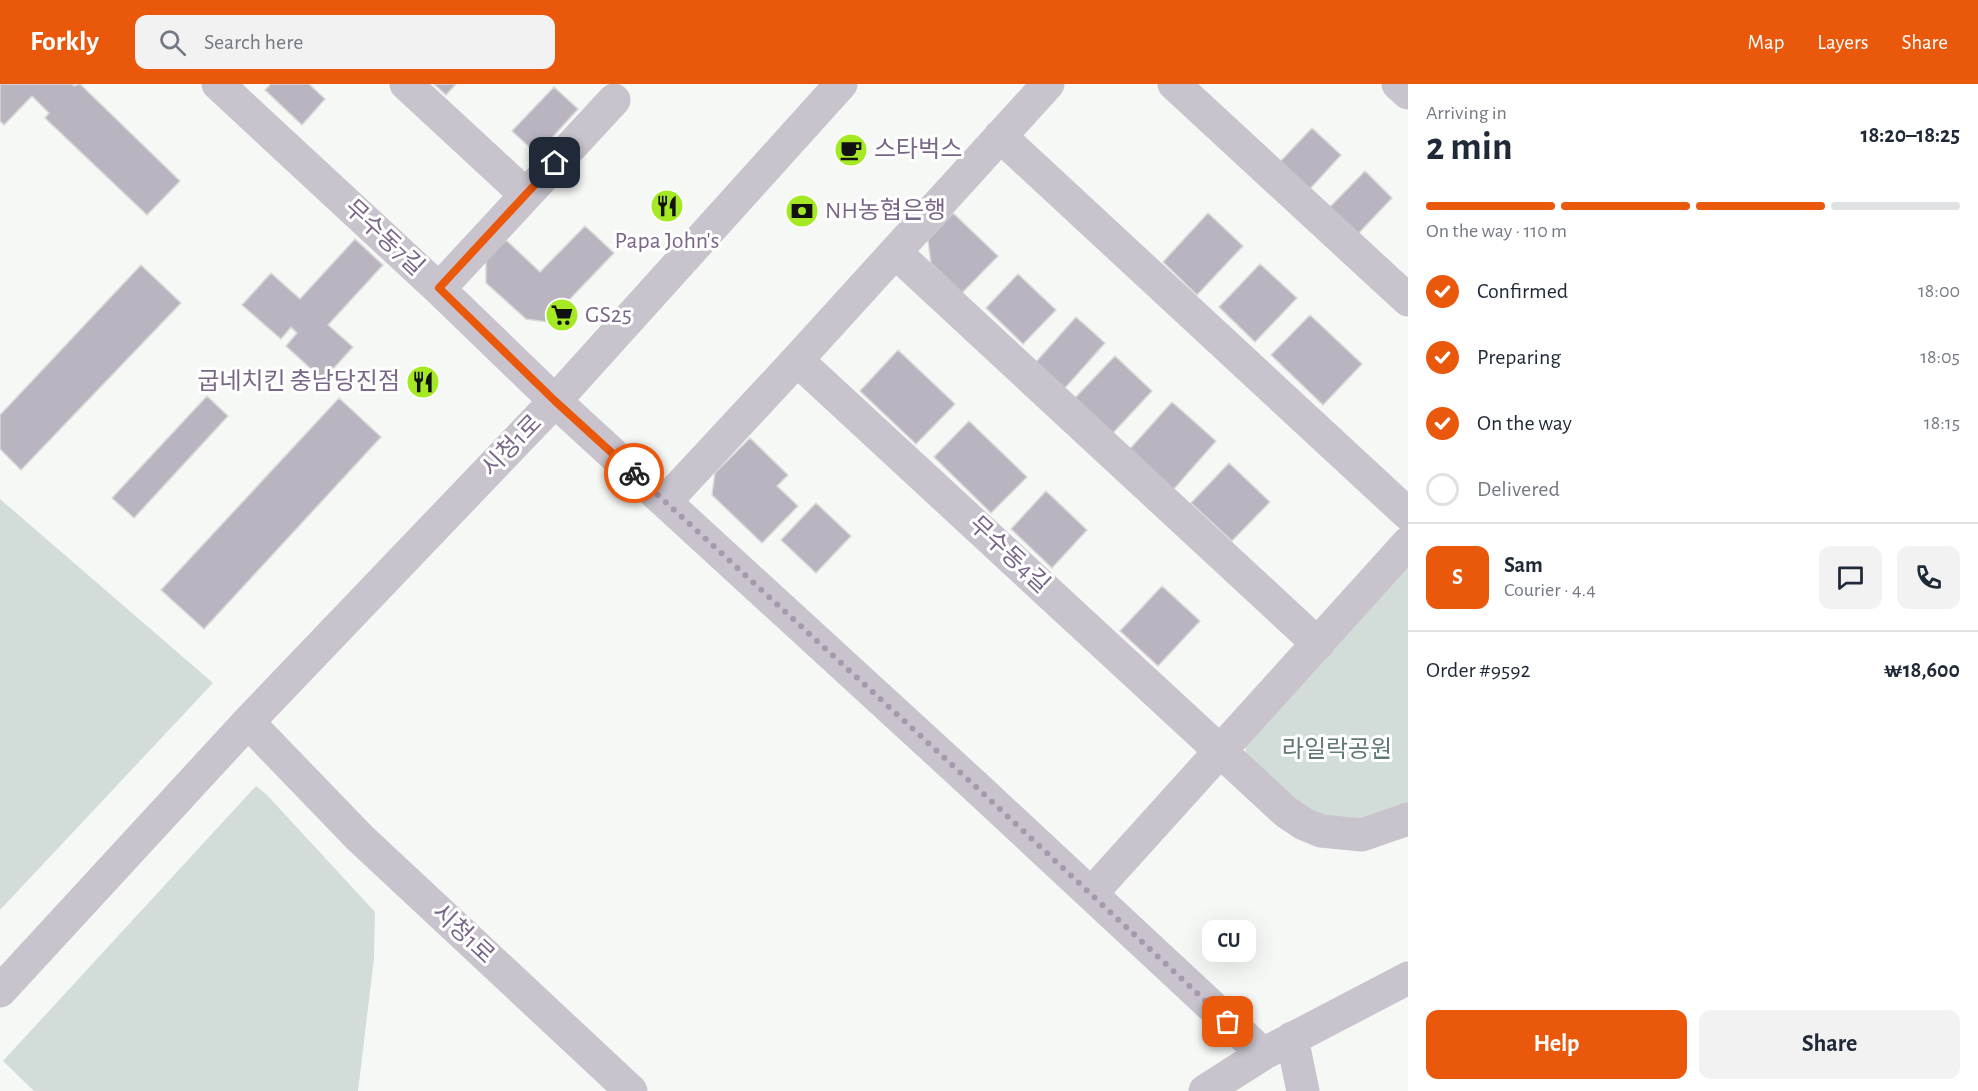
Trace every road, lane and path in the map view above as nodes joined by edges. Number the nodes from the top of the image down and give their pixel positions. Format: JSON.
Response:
{"nodes":[{"id":1,"x":218,"y":84,"type":"edge"},
{"id":2,"x":406,"y":84,"type":"edge"},
{"id":3,"x":841,"y":84,"type":"edge"},
{"id":4,"x":1048,"y":84,"type":"edge"},
{"id":5,"x":1174,"y":84,"type":"edge"},
{"id":6,"x":1398,"y":84,"type":"edge"},
{"id":7,"x":1408,"y":93,"type":"edge"},
{"id":8,"x":614,"y":100,"type":"dead end"},
{"id":9,"x":1000,"y":136,"type":"junction"},
{"id":10,"x":526,"y":195,"type":"junction"},
{"id":11,"x":895,"y":252,"type":"junction"},
{"id":12,"x":439,"y":288,"type":"junction"},
{"id":13,"x":1408,"y":300,"type":"edge"},
{"id":14,"x":797,"y":360,"type":"junction"},
{"id":15,"x":555,"y":401,"type":"junction"},
{"id":16,"x":665,"y":502,"type":"junction"},
{"id":17,"x":1408,"y":513,"type":"edge"},
{"id":18,"x":1408,"y":543,"type":"edge"},
{"id":19,"x":1318,"y":644,"type":"junction"},
{"id":20,"x":248,"y":722,"type":"junction"},
{"id":21,"x":1221,"y":751,"type":"junction"},
{"id":22,"x":1408,"y":819,"type":"edge"},
{"id":23,"x":1090,"y":894,"type":"junction"},
{"id":24,"x":1408,"y":978,"type":"edge"},
{"id":25,"x":0,"y":991,"type":"edge"},
{"id":26,"x":1292,"y":1038,"type":"junction"},
{"id":27,"x":1263,"y":1054,"type":"junction"},
{"id":28,"x":631,"y":1091,"type":"edge"},
{"id":29,"x":1205,"y":1091,"type":"edge"},
{"id":30,"x":1303,"y":1091,"type":"edge"}],
"edges":[{"from":1,"to":12,"type":"street","name":"무수동7길"},
{"from":2,"to":10,"type":"street"},
{"from":3,"to":15,"type":"street","name":"시청1로"},
{"from":4,"to":9,"type":"street"},
{"from":5,"to":13,"type":"street"},
{"from":6,"to":7,"type":"street"},
{"from":8,"to":10,"type":"street"},
{"from":9,"to":11,"type":"street"},
{"from":9,"to":17,"type":"street"},
{"from":10,"to":12,"type":"street"},
{"from":11,"to":14,"type":"street"},
{"from":11,"to":19,"type":"street"},
{"from":12,"to":15,"type":"street","name":"무수동7길"},
{"from":14,"to":16,"type":"street"},
{"from":14,"to":21,"type":"street","name":"무수동4길"},
{"from":15,"to":16,"type":"street","name":"무수동7길"},
{"from":15,"to":20,"type":"street","name":"시청1로"},
{"from":16,"to":23,"type":"street","name":"무수동7길"},
{"from":18,"to":19,"type":"street"},
{"from":19,"to":21,"type":"street"},
{"from":20,"to":25,"type":"street","name":"시청1로"},
{"from":20,"to":28,"type":"street","name":"시청1로"},
{"from":21,"to":22,"type":"street","name":"무수동4길"},
{"from":21,"to":23,"type":"street"},
{"from":23,"to":27,"type":"street","name":"무수동7길"},
{"from":24,"to":26,"type":"street"},
{"from":26,"to":27,"type":"street"},
{"from":26,"to":30,"type":"street"},
{"from":27,"to":29,"type":"street"}]}
